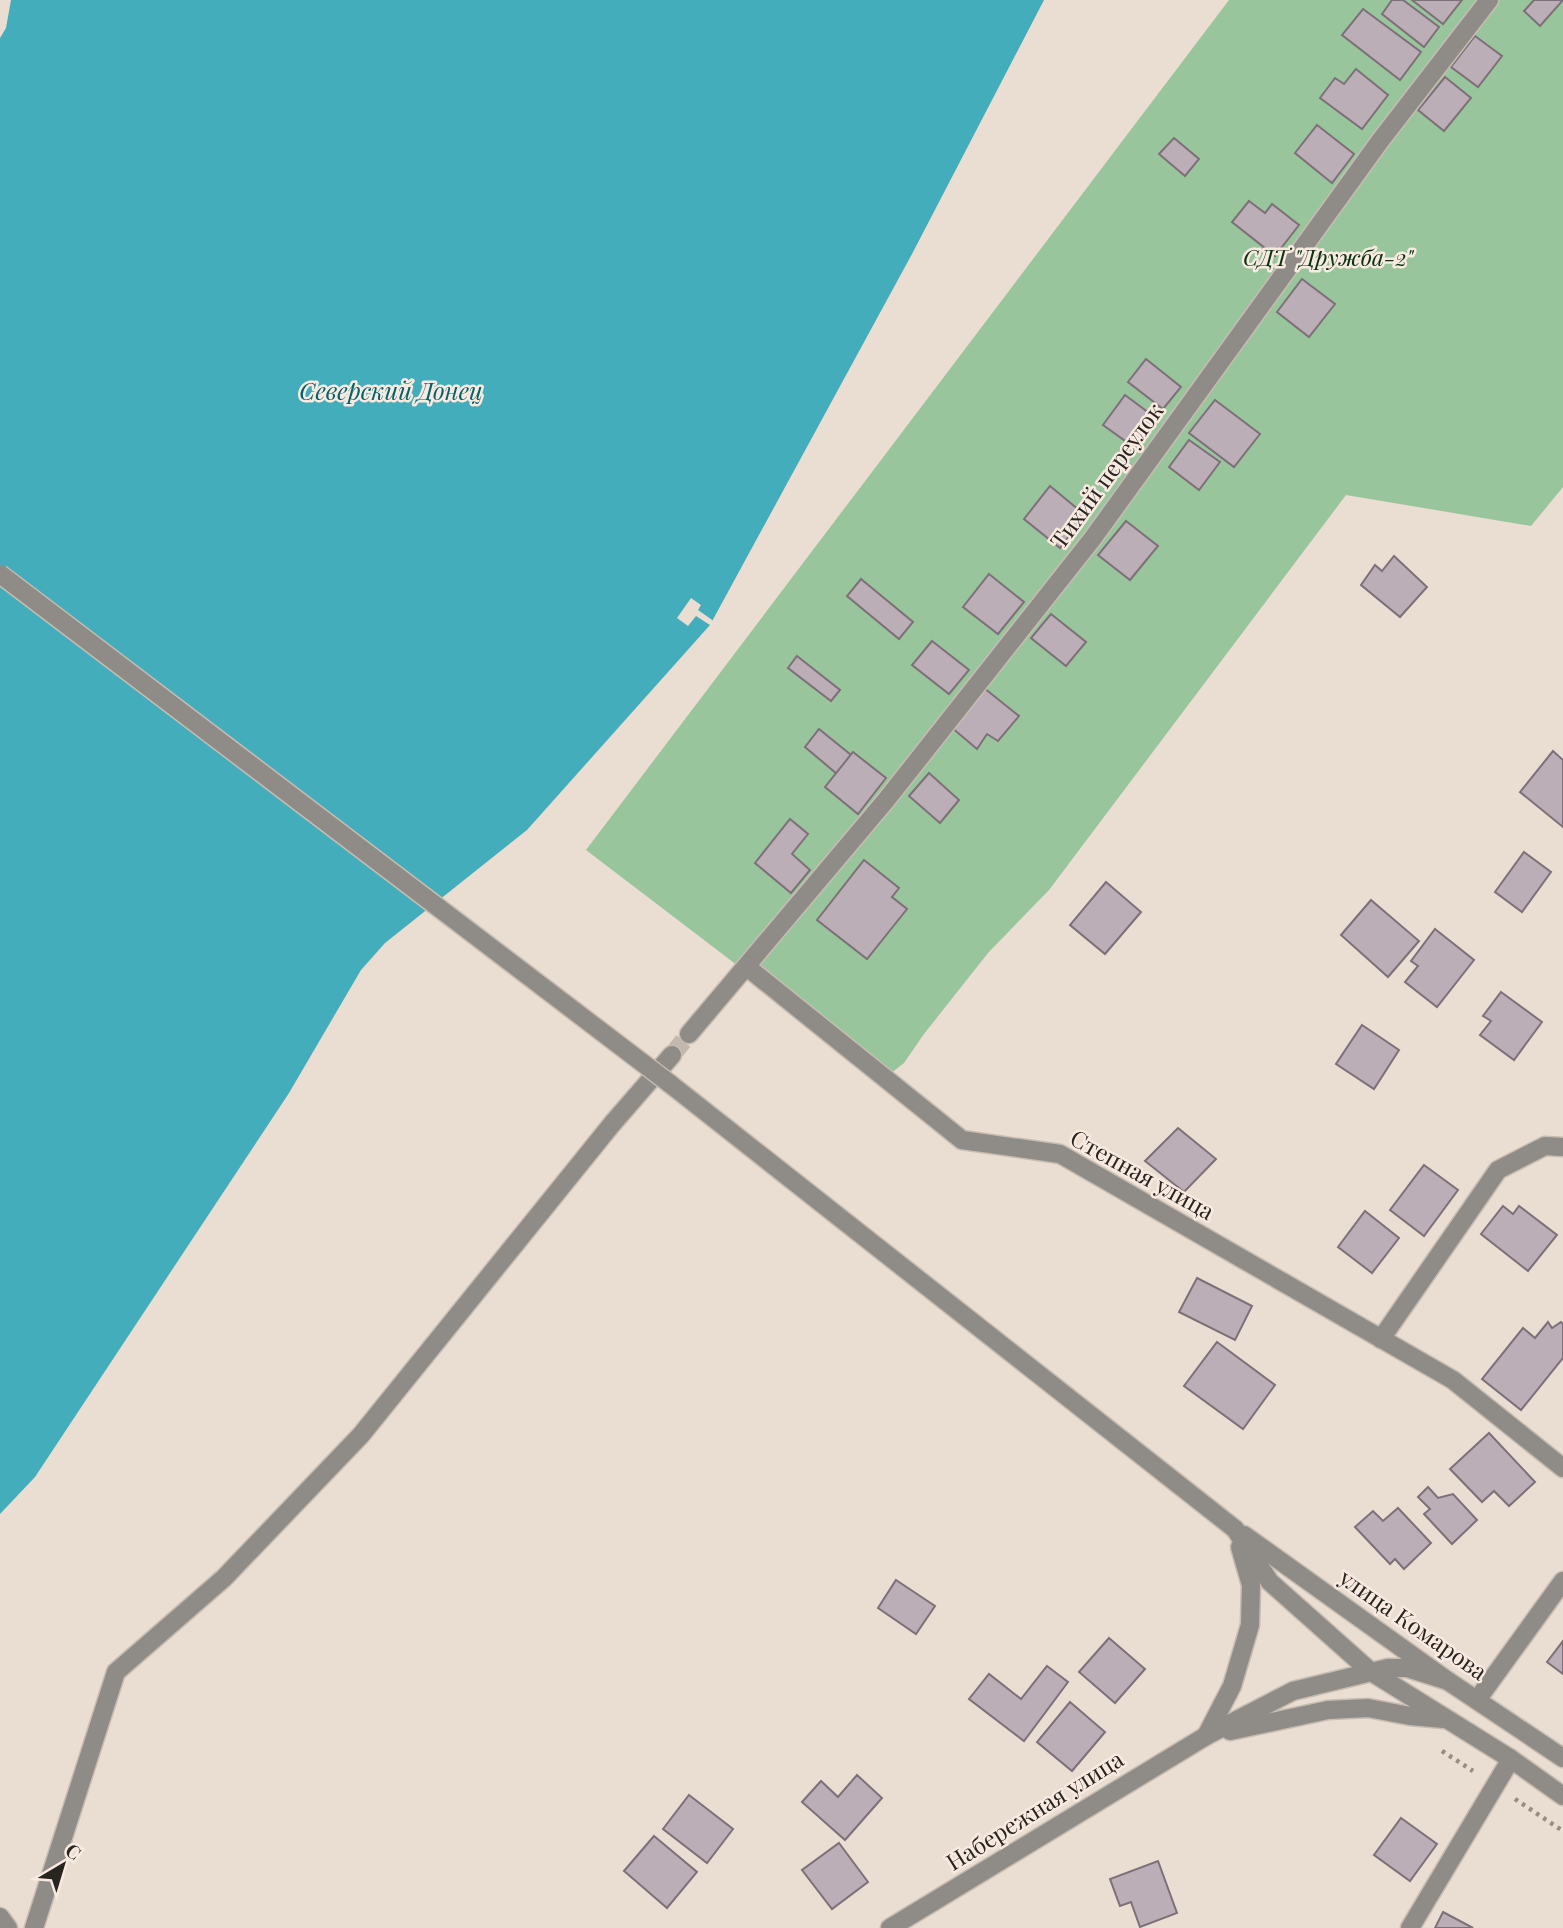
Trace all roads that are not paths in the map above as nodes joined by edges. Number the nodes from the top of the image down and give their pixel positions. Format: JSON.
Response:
{"nodes":[{"id":1,"x":1489,"y":0,"type":"edge"},
{"id":2,"x":0,"y":574,"type":"edge"},
{"id":3,"x":747,"y":967,"type":"junction"},
{"id":4,"x":689,"y":1034,"type":"tunnel mouth"},
{"id":5,"x":672,"y":1055,"type":"tunnel mouth"},
{"id":6,"x":1563,"y":1147,"type":"edge"},
{"id":7,"x":1381,"y":1339,"type":"junction"},
{"id":8,"x":1563,"y":1468,"type":"edge"},
{"id":9,"x":1236,"y":1529,"type":"junction"},
{"id":10,"x":1563,"y":1581,"type":"edge"},
{"id":11,"x":1370,"y":1671,"type":"junction"},
{"id":12,"x":1448,"y":1681,"type":"junction"},
{"id":13,"x":1477,"y":1700,"type":"junction"},
{"id":14,"x":1448,"y":1719,"type":"junction"},
{"id":15,"x":1206,"y":1735,"type":"junction"},
{"id":16,"x":1563,"y":1758,"type":"edge"},
{"id":17,"x":1511,"y":1759,"type":"junction"},
{"id":18,"x":1563,"y":1796,"type":"edge"},
{"id":19,"x":0,"y":1917,"type":"edge"},
{"id":20,"x":9,"y":1928,"type":"edge"},
{"id":21,"x":34,"y":1928,"type":"edge"},
{"id":22,"x":890,"y":1928,"type":"edge"},
{"id":23,"x":1410,"y":1928,"type":"edge"}],
"edges":[{"from":1,"to":3,"type":"street","name":"Тихий переулок"},
{"from":2,"to":9,"type":"street","name":"улица Комарова","bridge":true},
{"from":3,"to":4,"type":"street","name":"Тихий переулок"},
{"from":3,"to":7,"type":"street","name":"Степная улица"},
{"from":5,"to":21,"type":"street"},
{"from":6,"to":7,"type":"street"},
{"from":7,"to":8,"type":"street","name":"Степная улица"},
{"from":9,"to":11,"type":"street"},
{"from":9,"to":12,"type":"street","name":"улица Комарова"},
{"from":9,"to":15,"type":"street"},
{"from":10,"to":13,"type":"street"},
{"from":11,"to":12,"type":"street","name":"Набережная улица"},
{"from":11,"to":14,"type":"street"},
{"from":11,"to":15,"type":"street","name":"Набережная улица"},
{"from":12,"to":13,"type":"street","name":"улица Комарова"},
{"from":13,"to":16,"type":"street","name":"улица Комарова"},
{"from":14,"to":15,"type":"street"},
{"from":14,"to":17,"type":"street"},
{"from":15,"to":22,"type":"street","name":"Набережная улица"},
{"from":17,"to":18,"type":"street"},
{"from":17,"to":23,"type":"street"},
{"from":19,"to":20,"type":"street"}]}
